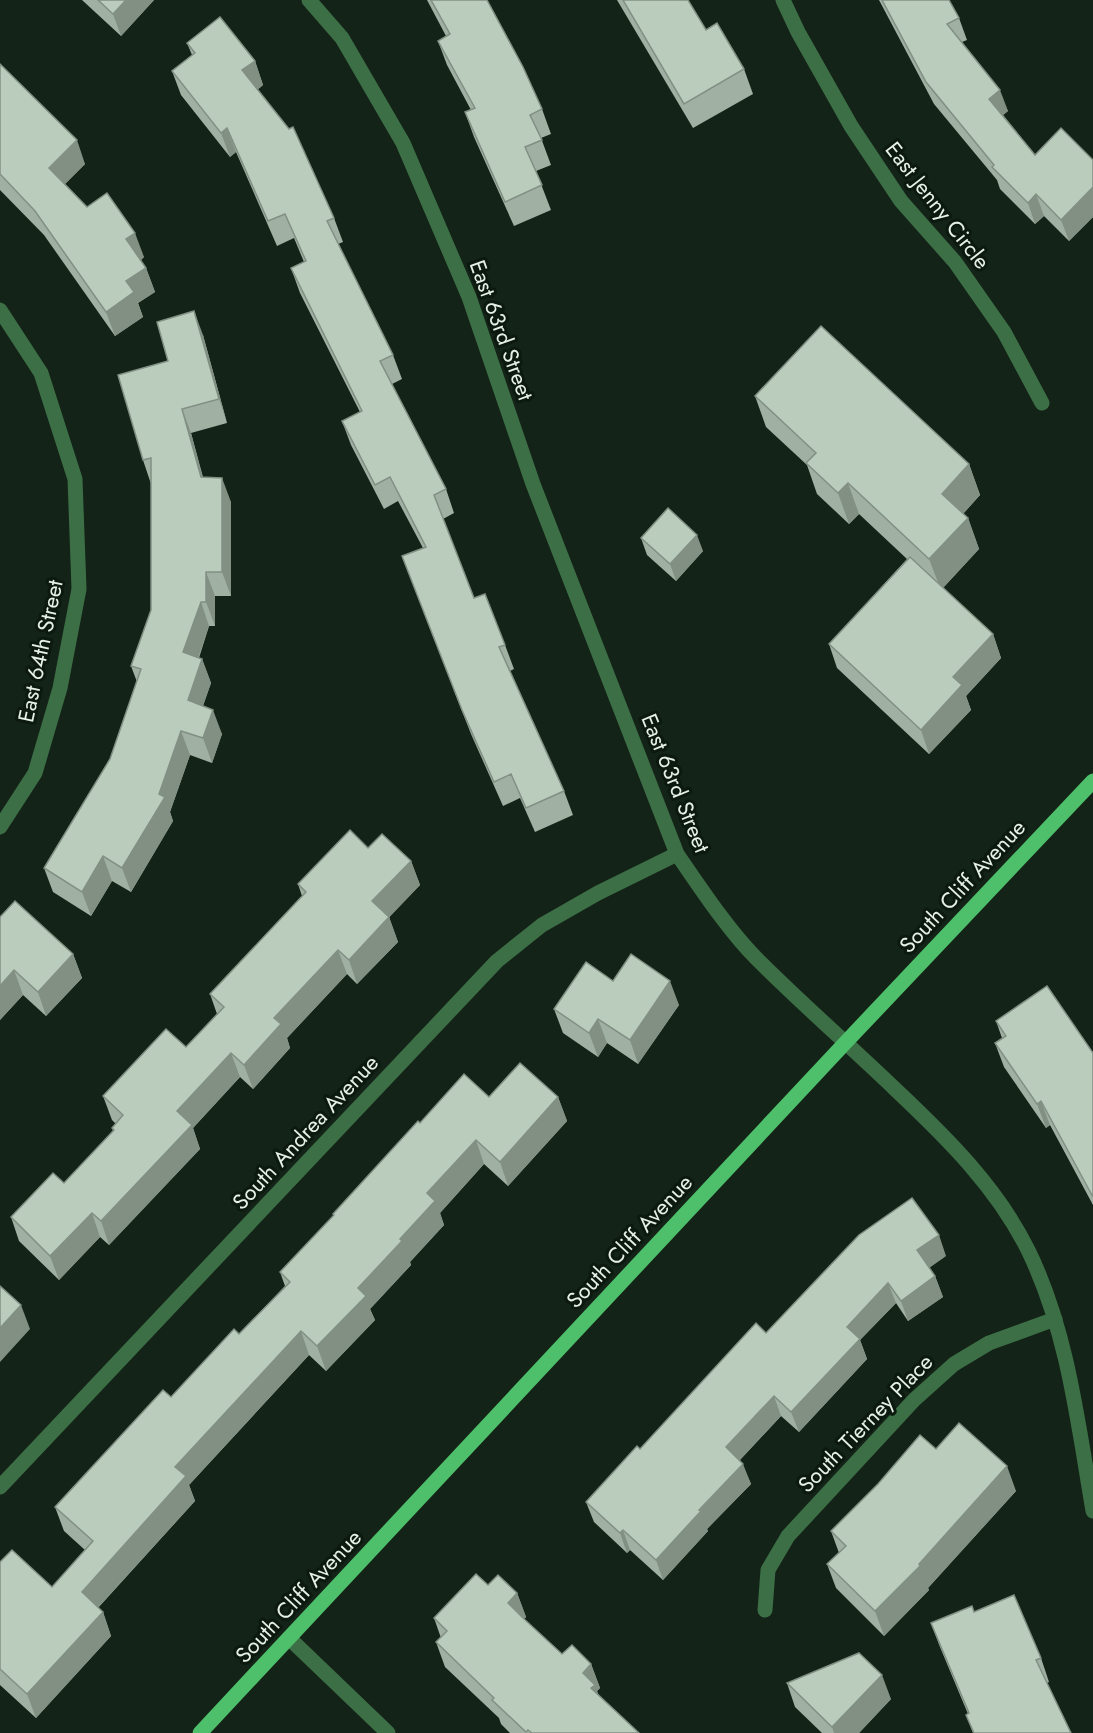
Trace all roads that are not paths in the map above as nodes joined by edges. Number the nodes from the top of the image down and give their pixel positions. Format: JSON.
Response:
{"nodes":[{"id":1,"x":309,"y":0,"type":"edge"},
{"id":2,"x":783,"y":0,"type":"edge"},
{"id":3,"x":0,"y":310,"type":"edge"},
{"id":4,"x":1042,"y":404,"type":"dead end"},
{"id":5,"x":1093,"y":781,"type":"edge"},
{"id":6,"x":0,"y":827,"type":"edge"},
{"id":7,"x":677,"y":854,"type":"junction"},
{"id":8,"x":846,"y":1042,"type":"junction"},
{"id":9,"x":1055,"y":1319,"type":"junction"},
{"id":10,"x":0,"y":1487,"type":"edge"},
{"id":11,"x":1093,"y":1511,"type":"edge"},
{"id":12,"x":765,"y":1610,"type":"dead end"},
{"id":13,"x":289,"y":1638,"type":"junction"},
{"id":14,"x":200,"y":1733,"type":"edge"},
{"id":15,"x":388,"y":1733,"type":"edge"}],
"edges":[{"from":1,"to":7,"type":"street","name":"East 63rd Street"},
{"from":2,"to":4,"type":"street","name":"East Jenny Circle"},
{"from":3,"to":6,"type":"street","name":"East 64th Street"},
{"from":5,"to":8,"type":"main road","name":"South Cliff Avenue"},
{"from":7,"to":8,"type":"street","name":"East 63rd Street"},
{"from":7,"to":10,"type":"street","name":"South Andrea Avenue"},
{"from":8,"to":9,"type":"street","name":"East 63rd Street"},
{"from":8,"to":13,"type":"main road","name":"South Cliff Avenue"},
{"from":9,"to":11,"type":"street","name":"East 63rd Street"},
{"from":9,"to":12,"type":"street","name":"South Tierney Place"},
{"from":13,"to":14,"type":"main road","name":"South Cliff Avenue"},
{"from":13,"to":15,"type":"street"}]}
